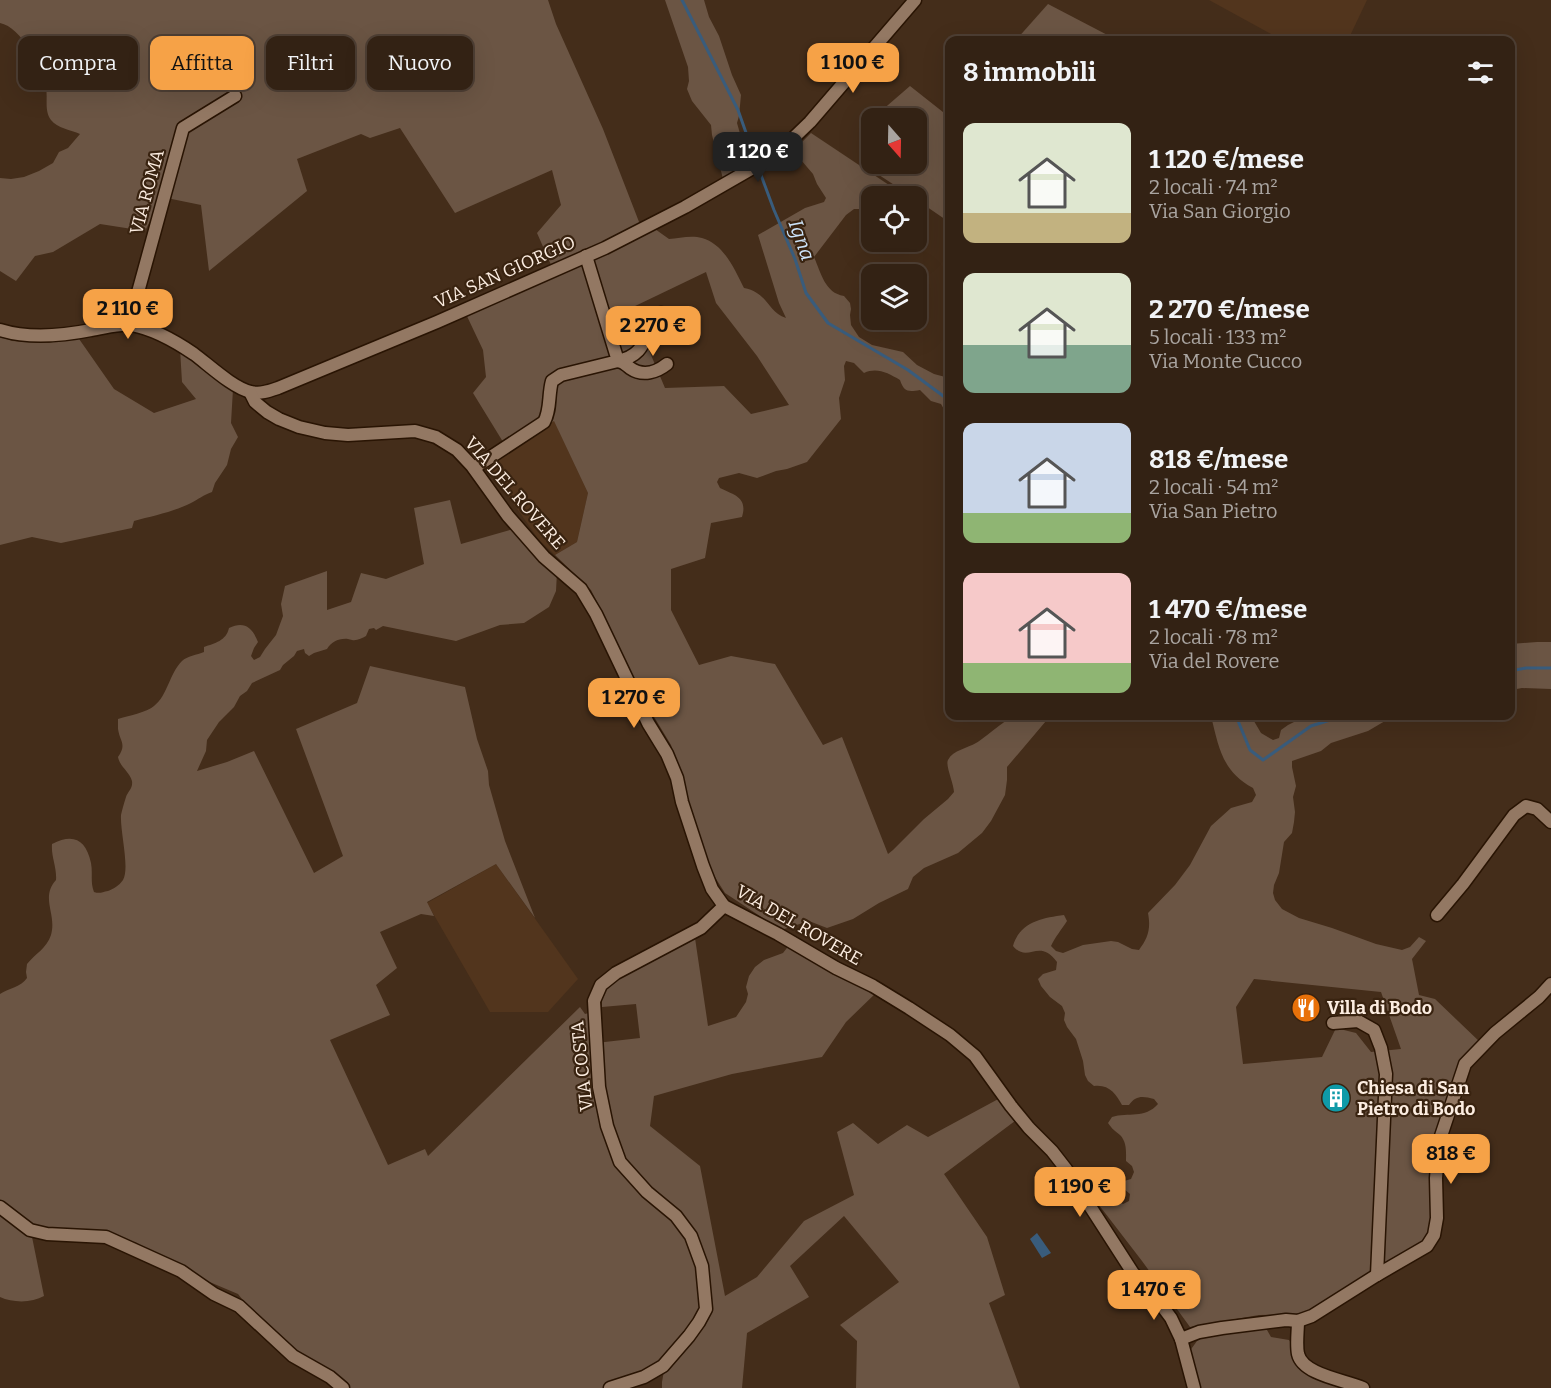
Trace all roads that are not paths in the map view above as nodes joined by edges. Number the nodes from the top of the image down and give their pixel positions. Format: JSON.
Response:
{"nodes":[{"id":1,"x":915,"y":0,"type":"edge"},
{"id":2,"x":235,"y":96,"type":"dead end"},
{"id":3,"x":586,"y":256,"type":"junction"},
{"id":4,"x":661,"y":314,"type":"dead end"},
{"id":5,"x":129,"y":325,"type":"junction"},
{"id":6,"x":0,"y":330,"type":"edge"},
{"id":7,"x":618,"y":361,"type":"junction"},
{"id":8,"x":667,"y":364,"type":"dead end"},
{"id":9,"x":250,"y":392,"type":"junction"},
{"id":10,"x":474,"y":468,"type":"junction"},
{"id":11,"x":1551,"y":822,"type":"edge"},
{"id":12,"x":724,"y":906,"type":"junction"},
{"id":13,"x":1437,"y":915,"type":"dead end"},
{"id":14,"x":1551,"y":984,"type":"edge"},
{"id":15,"x":1333,"y":1023,"type":"dead end"},
{"id":16,"x":0,"y":1207,"type":"edge"},
{"id":17,"x":1377,"y":1275,"type":"junction"},
{"id":18,"x":1298,"y":1321,"type":"junction"},
{"id":19,"x":1181,"y":1339,"type":"junction"},
{"id":20,"x":343,"y":1388,"type":"edge"},
{"id":21,"x":610,"y":1388,"type":"edge"},
{"id":22,"x":1194,"y":1388,"type":"edge"},
{"id":23,"x":1363,"y":1388,"type":"edge"}],
"edges":[{"from":1,"to":3,"type":"street","name":"VIA SAN GIORGIO"},
{"from":2,"to":5,"type":"street","name":"VIA ROMA"},
{"from":3,"to":7,"type":"street"},
{"from":3,"to":9,"type":"street","name":"VIA SAN GIORGIO"},
{"from":4,"to":7,"type":"street"},
{"from":5,"to":6,"type":"street"},
{"from":5,"to":9,"type":"street"},
{"from":7,"to":8,"type":"street"},
{"from":7,"to":10,"type":"street"},
{"from":9,"to":10,"type":"street","name":"VIA DEL ROVERE"},
{"from":10,"to":12,"type":"street","name":"VIA DEL ROVERE"},
{"from":11,"to":13,"type":"street"},
{"from":12,"to":19,"type":"street","name":"VIA DEL ROVERE"},
{"from":12,"to":21,"type":"street","name":"VIA COSTA"},
{"from":14,"to":17,"type":"street"},
{"from":15,"to":17,"type":"street"},
{"from":16,"to":20,"type":"street"},
{"from":17,"to":18,"type":"street"},
{"from":18,"to":19,"type":"street"},
{"from":18,"to":23,"type":"street"},
{"from":19,"to":22,"type":"street","name":"VIA DEL ROVERE"}]}
